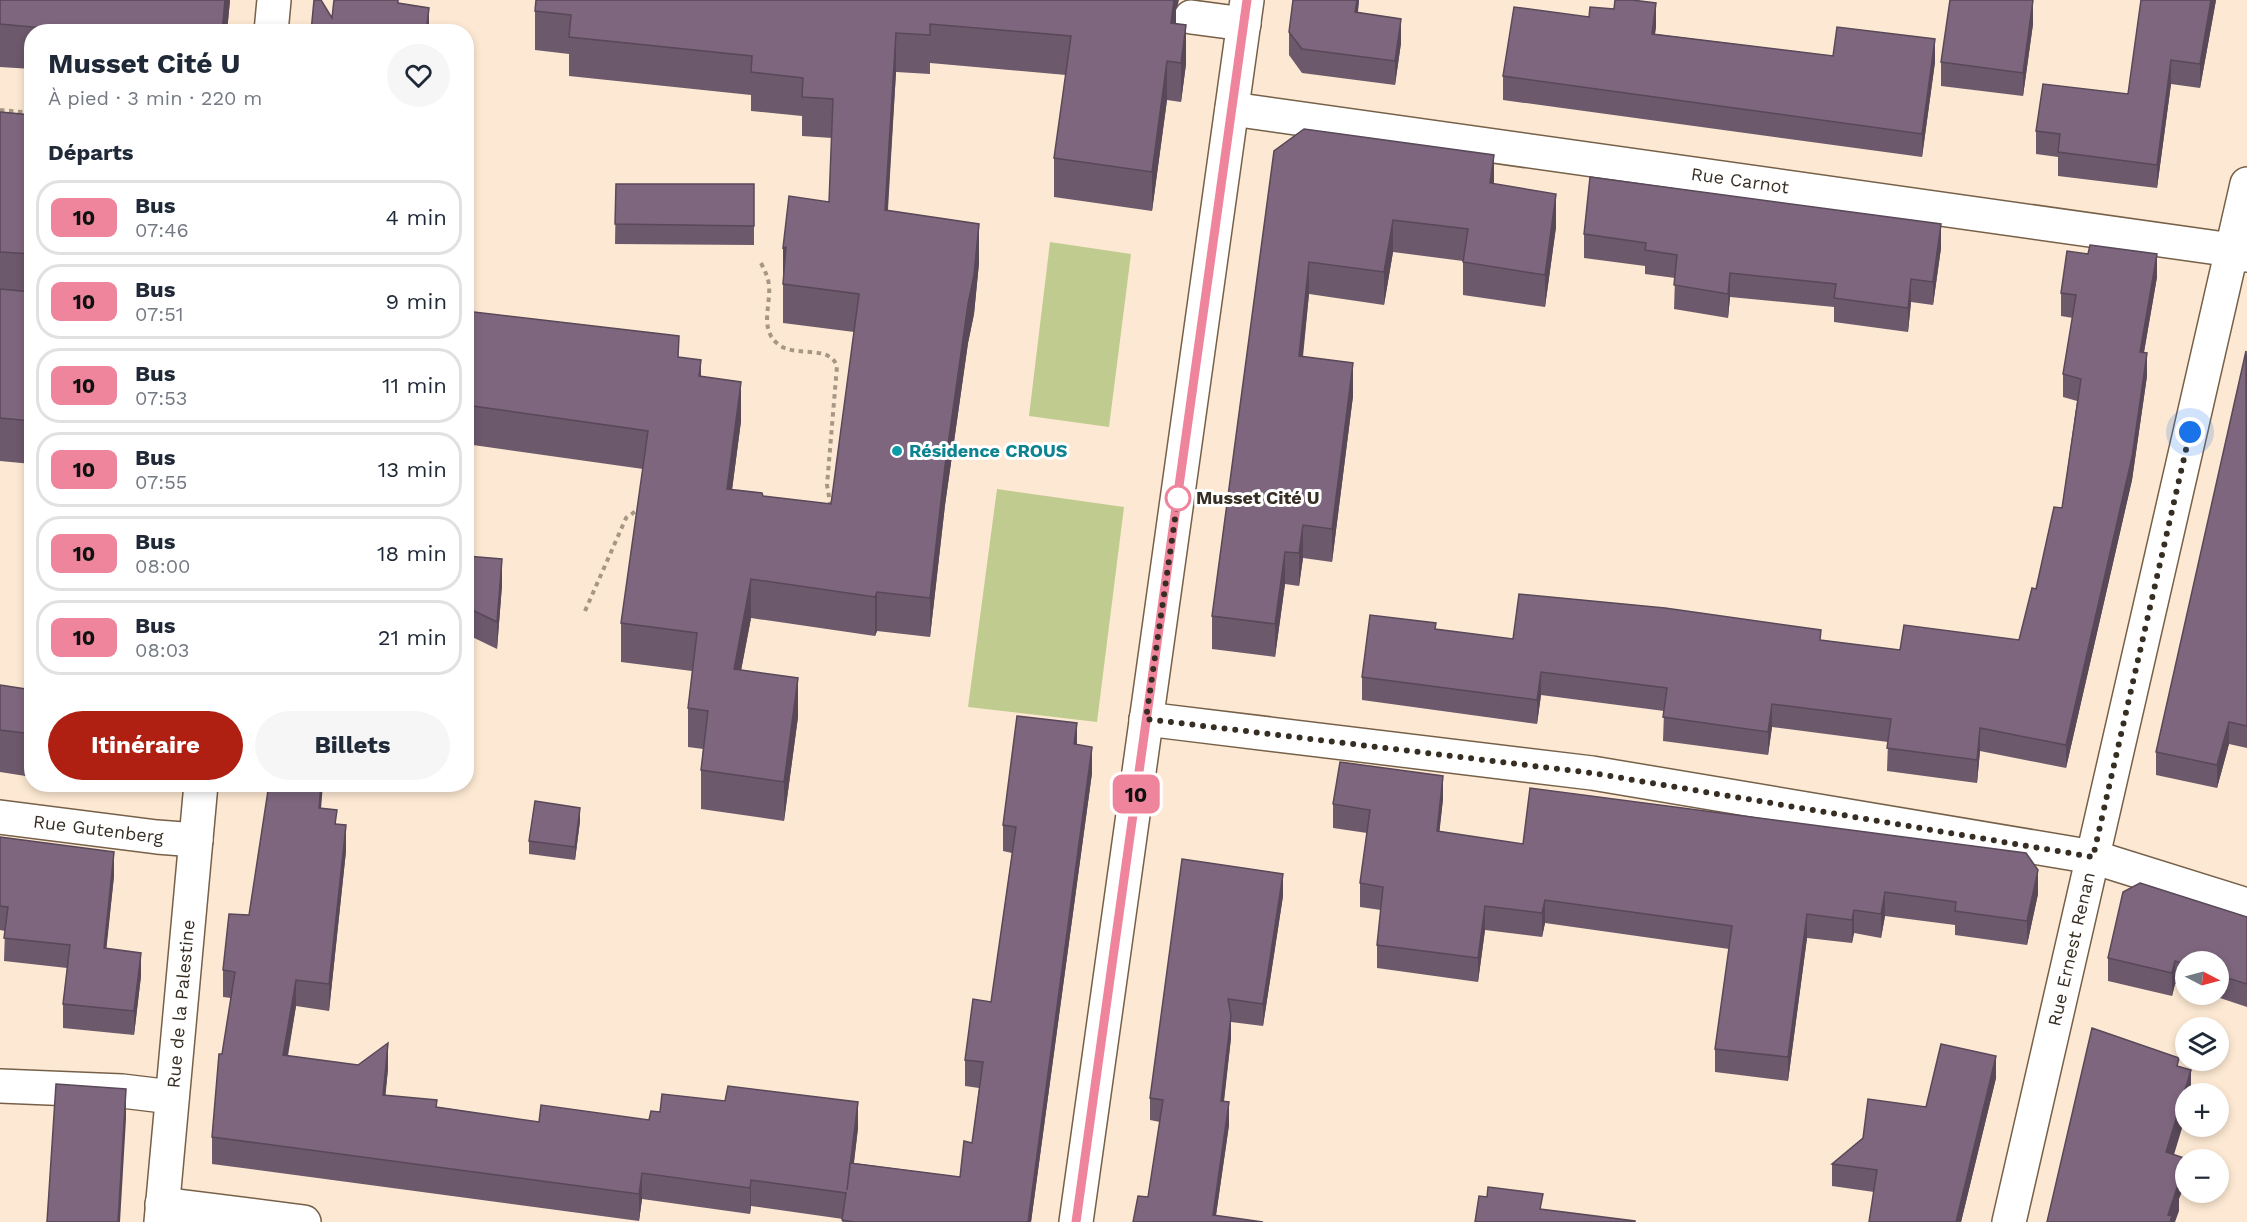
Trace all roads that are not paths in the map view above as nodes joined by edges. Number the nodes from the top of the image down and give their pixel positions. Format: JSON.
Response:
{"nodes":[{"id":1,"x":273,"y":0,"type":"edge"},
{"id":2,"x":1246,"y":12,"type":"edge"},
{"id":3,"x":1191,"y":17,"type":"dead end"},
{"id":4,"x":272,"y":24,"type":"edge"},
{"id":5,"x":1232,"y":109,"type":"junction"},
{"id":6,"x":2247,"y":184,"type":"edge"},
{"id":7,"x":2240,"y":252,"type":"edge"},
{"id":8,"x":1146,"y":719,"type":"junction"},
{"id":9,"x":200,"y":792,"type":"edge"},
{"id":10,"x":0,"y":817,"type":"edge"},
{"id":11,"x":196,"y":840,"type":"junction"},
{"id":12,"x":2093,"y":857,"type":"junction"},
{"id":13,"x":2247,"y":905,"type":"edge"},
{"id":14,"x":0,"y":1086,"type":"edge"},
{"id":15,"x":172,"y":1097,"type":"junction"},
{"id":16,"x":162,"y":1213,"type":"edge"},
{"id":17,"x":304,"y":1222,"type":"edge"},
{"id":18,"x":1076,"y":1222,"type":"edge"},
{"id":19,"x":2009,"y":1222,"type":"edge"}],
"edges":[{"from":1,"to":4,"type":"street"},
{"from":2,"to":3,"type":"street"},
{"from":2,"to":5,"type":"street"},
{"from":5,"to":7,"type":"street","name":"Rue Carnot"},
{"from":5,"to":8,"type":"street"},
{"from":6,"to":7,"type":"street","name":"Rue Ernest Renan"},
{"from":7,"to":12,"type":"street","name":"Rue Ernest Renan"},
{"from":8,"to":12,"type":"street"},
{"from":8,"to":18,"type":"street"},
{"from":9,"to":11,"type":"street","name":"Rue de la Palestine"},
{"from":10,"to":11,"type":"street","name":"Rue Gutenberg"},
{"from":11,"to":15,"type":"street","name":"Rue de la Palestine"},
{"from":12,"to":13,"type":"street"},
{"from":12,"to":19,"type":"street","name":"Rue Ernest Renan"},
{"from":14,"to":15,"type":"street"},
{"from":15,"to":16,"type":"street","name":"Rue de la Palestine"},
{"from":16,"to":17,"type":"street"}]}
